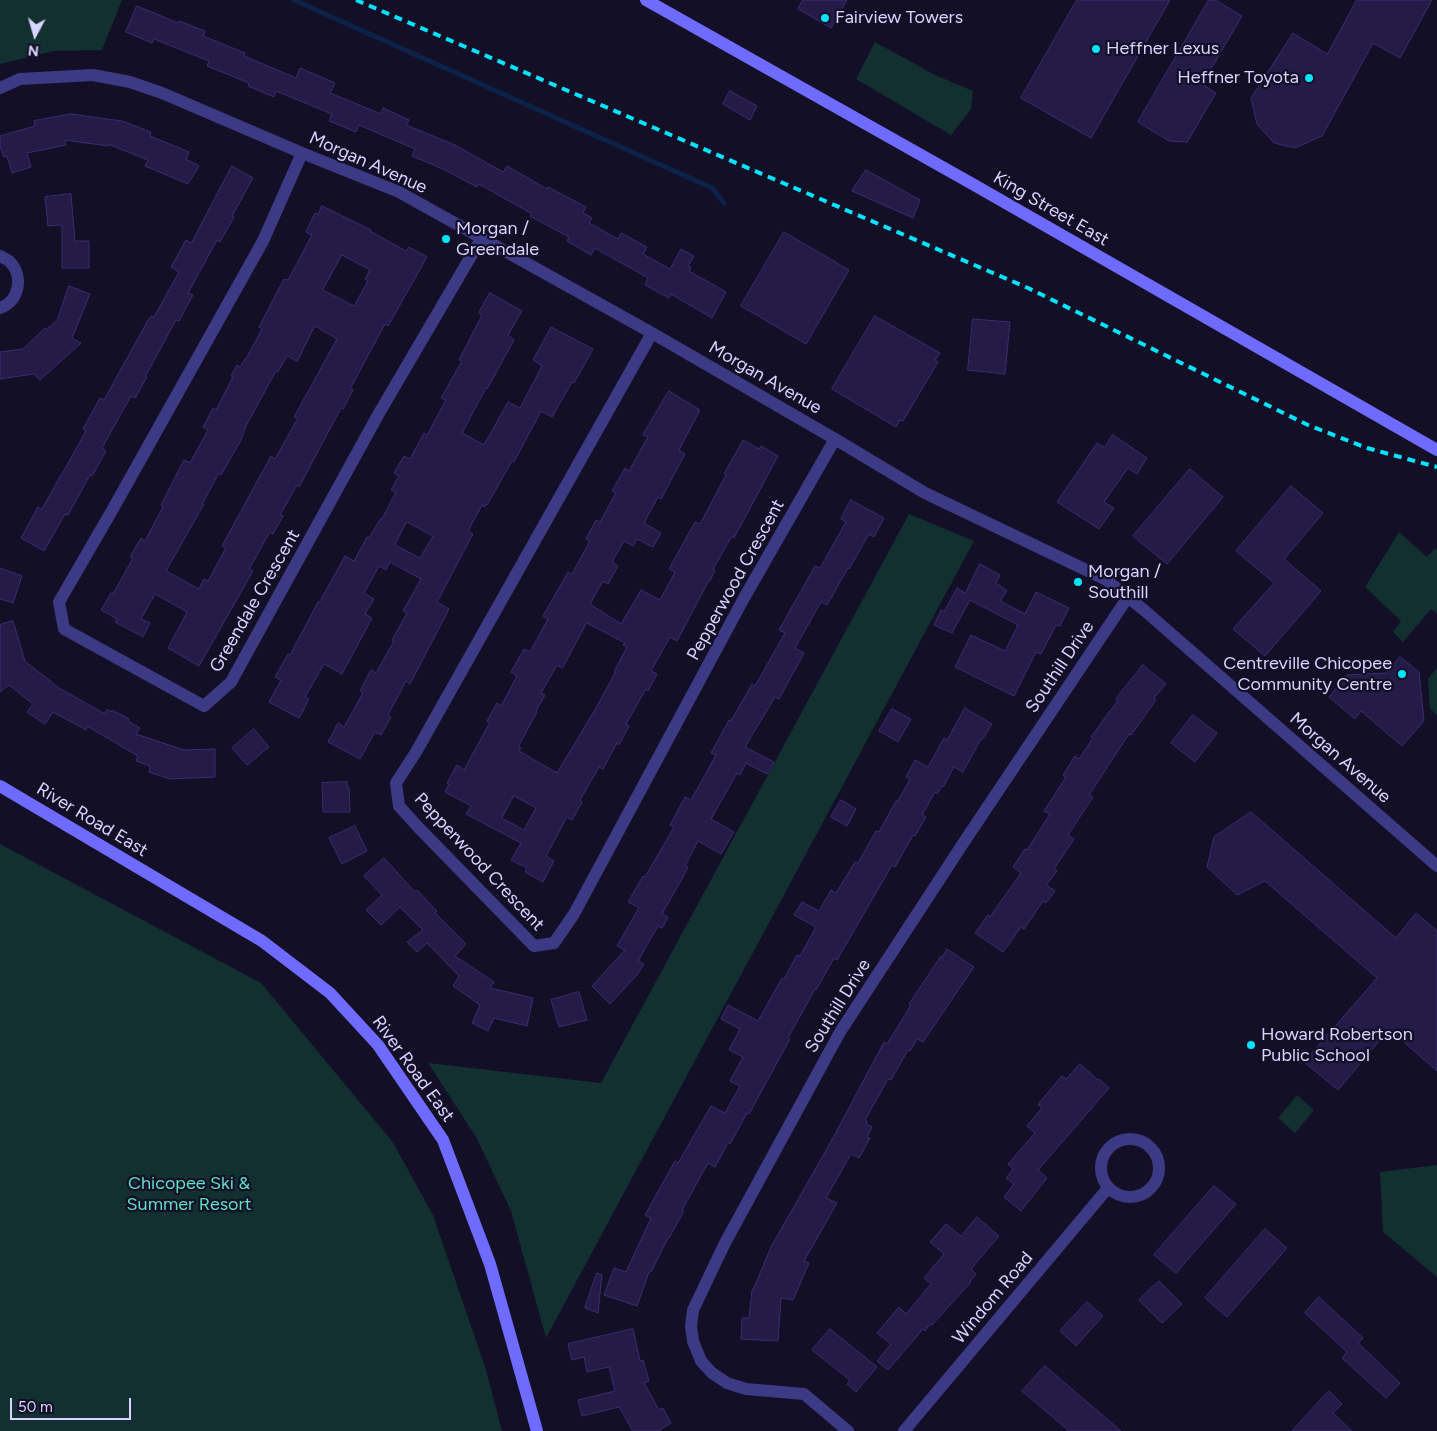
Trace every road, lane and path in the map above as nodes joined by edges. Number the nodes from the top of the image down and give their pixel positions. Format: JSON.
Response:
{"nodes":[{"id":1,"x":646,"y":0,"type":"edge"},
{"id":2,"x":0,"y":88,"type":"edge"},
{"id":3,"x":302,"y":153,"type":"junction"},
{"id":4,"x":481,"y":239,"type":"junction"},
{"id":5,"x":0,"y":256,"type":"edge"},
{"id":6,"x":0,"y":308,"type":"edge"},
{"id":7,"x":652,"y":333,"type":"junction"},
{"id":8,"x":835,"y":439,"type":"junction"},
{"id":9,"x":1437,"y":450,"type":"edge"},
{"id":10,"x":1128,"y":597,"type":"junction"},
{"id":11,"x":0,"y":786,"type":"edge"},
{"id":12,"x":1437,"y":866,"type":"edge"},
{"id":13,"x":1108,"y":1188,"type":"junction"},
{"id":14,"x":538,"y":1431,"type":"edge"},
{"id":15,"x":848,"y":1431,"type":"edge"},
{"id":16,"x":904,"y":1431,"type":"edge"}],
"edges":[{"from":1,"to":9,"type":"main road","name":"King Street East"},
{"from":2,"to":3,"type":"street","name":"Morgan Avenue"},
{"from":3,"to":4,"type":"street","name":"Morgan Avenue"},
{"from":3,"to":4,"type":"street","name":"Greendale Crescent"},
{"from":4,"to":7,"type":"street","name":"Morgan Avenue"},
{"from":5,"to":6,"type":"street"},
{"from":7,"to":8,"type":"street","name":"Morgan Avenue"},
{"from":7,"to":8,"type":"street","name":"Pepperwood Crescent"},
{"from":8,"to":10,"type":"street","name":"Morgan Avenue"},
{"from":10,"to":12,"type":"street","name":"Morgan Avenue"},
{"from":10,"to":15,"type":"street","name":"Southill Drive"},
{"from":11,"to":14,"type":"main road","name":"River Road East"},
{"from":13,"to":13,"type":"street"},
{"from":13,"to":16,"type":"street","name":"Windom Road"}]}
